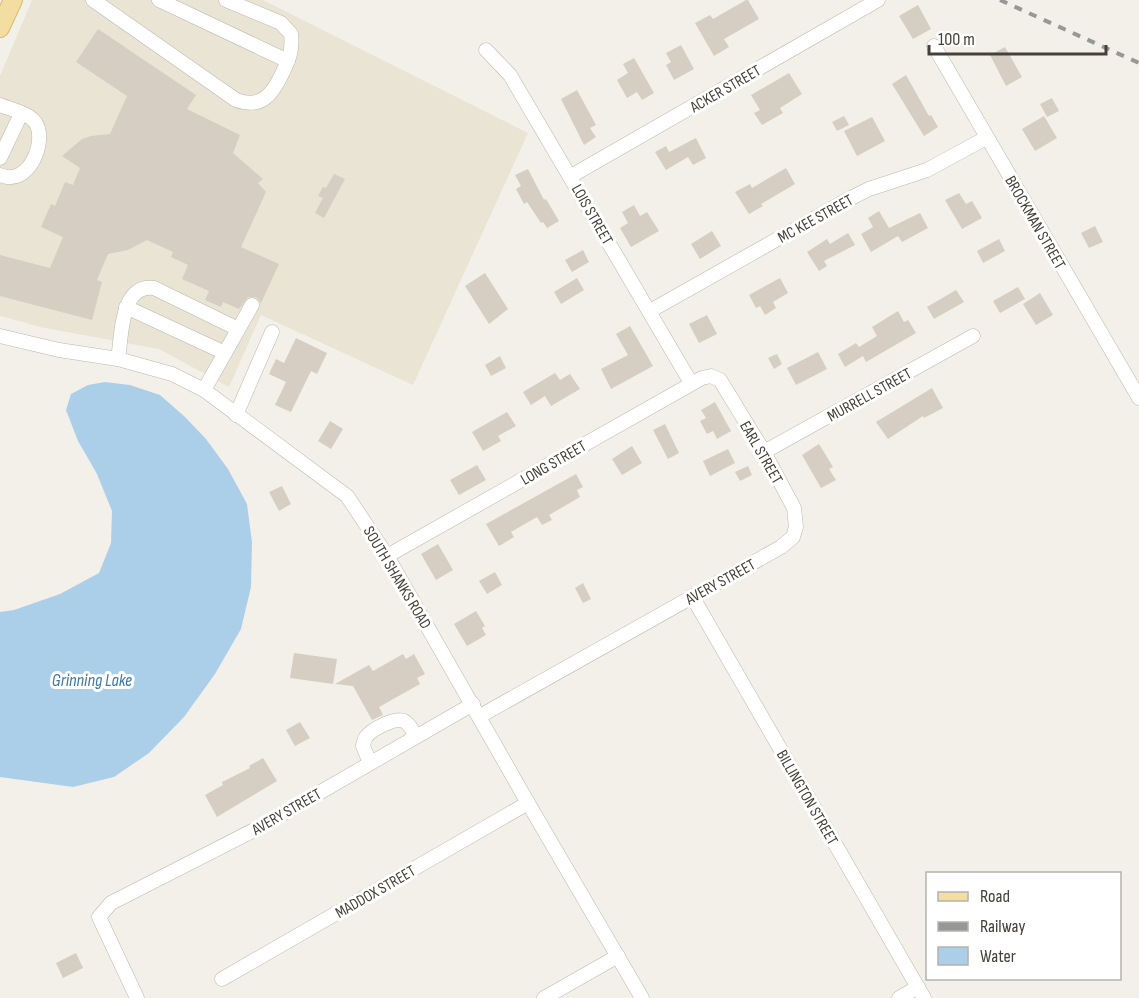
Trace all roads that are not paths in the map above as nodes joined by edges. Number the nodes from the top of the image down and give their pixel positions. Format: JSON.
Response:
{"nodes":[{"id":1,"x":13,"y":0,"type":"edge"},
{"id":2,"x":159,"y":0,"type":"edge"},
{"id":3,"x":226,"y":0,"type":"edge"},
{"id":4,"x":878,"y":0,"type":"edge"},
{"id":5,"x":95,"y":1,"type":"edge"},
{"id":6,"x":242,"y":4,"type":"edge"},
{"id":7,"x":0,"y":28,"type":"edge"},
{"id":8,"x":934,"y":46,"type":"dead end"},
{"id":9,"x":486,"y":50,"type":"dead end"},
{"id":10,"x":288,"y":61,"type":"junction"},
{"id":11,"x":0,"y":105,"type":"edge"},
{"id":12,"x":21,"y":114,"type":"junction"},
{"id":13,"x":986,"y":138,"type":"junction"},
{"id":14,"x":0,"y":158,"type":"edge"},
{"id":15,"x":0,"y":175,"type":"edge"},
{"id":16,"x":571,"y":176,"type":"junction"},
{"id":17,"x":252,"y":304,"type":"dead end"},
{"id":18,"x":126,"y":307,"type":"junction"},
{"id":19,"x":650,"y":311,"type":"junction"},
{"id":20,"x":238,"y":329,"type":"junction"},
{"id":21,"x":272,"y":332,"type":"dead end"},
{"id":22,"x":0,"y":336,"type":"edge"},
{"id":23,"x":973,"y":336,"type":"dead end"},
{"id":24,"x":225,"y":353,"type":"junction"},
{"id":25,"x":118,"y":359,"type":"junction"},
{"id":26,"x":720,"y":380,"type":"joint"},
{"id":27,"x":691,"y":383,"type":"junction"},
{"id":28,"x":204,"y":390,"type":"junction"},
{"id":29,"x":1139,"y":398,"type":"edge"},
{"id":30,"x":236,"y":415,"type":"junction"},
{"id":31,"x":764,"y":452,"type":"junction"},
{"id":32,"x":796,"y":527,"type":"joint"},
{"id":33,"x":387,"y":556,"type":"junction"},
{"id":34,"x":692,"y":596,"type":"junction"},
{"id":35,"x":473,"y":704,"type":"junction"},
{"id":36,"x":480,"y":716,"type":"junction"},
{"id":37,"x":416,"y":736,"type":"junction"},
{"id":38,"x":370,"y":763,"type":"junction"},
{"id":39,"x":528,"y":803,"type":"junction"},
{"id":40,"x":618,"y":956,"type":"junction"},
{"id":41,"x":222,"y":979,"type":"dead end"},
{"id":42,"x":921,"y":992,"type":"edge"},
{"id":43,"x":137,"y":998,"type":"edge"},
{"id":44,"x":544,"y":998,"type":"edge"},
{"id":45,"x":642,"y":998,"type":"edge"},
{"id":46,"x":898,"y":998,"type":"edge"}],
"edges":[{"from":1,"to":7,"type":"main road"},
{"from":2,"to":10,"type":"street"},
{"from":3,"to":6,"type":"street"},
{"from":4,"to":16,"type":"street","name":"ACKER STREET"},
{"from":5,"to":10,"type":"street"},
{"from":6,"to":10,"type":"street"},
{"from":8,"to":13,"type":"street","name":"BROCKMAN STREET"},
{"from":9,"to":16,"type":"street","name":"LOIS STREET"},
{"from":11,"to":12,"type":"street"},
{"from":12,"to":14,"type":"street"},
{"from":12,"to":15,"type":"street"},
{"from":13,"to":19,"type":"street","name":"MC KEE STREET"},
{"from":13,"to":29,"type":"street","name":"BROCKMAN STREET"},
{"from":16,"to":19,"type":"street","name":"LOIS STREET"},
{"from":17,"to":20,"type":"street"},
{"from":18,"to":20,"type":"street"},
{"from":18,"to":24,"type":"street"},
{"from":18,"to":25,"type":"street"},
{"from":19,"to":27,"type":"street","name":"LOIS STREET"},
{"from":20,"to":24,"type":"street"},
{"from":21,"to":30,"type":"street"},
{"from":22,"to":25,"type":"street","name":"SOUTH SHANKS ROAD"},
{"from":23,"to":31,"type":"street","name":"MURRELL STREET"},
{"from":24,"to":28,"type":"street"},
{"from":25,"to":28,"type":"street","name":"SOUTH SHANKS ROAD"},
{"from":26,"to":27,"type":"street","name":"LONG STREET"},
{"from":26,"to":31,"type":"street","name":"EARL STREET"},
{"from":27,"to":33,"type":"street","name":"LONG STREET"},
{"from":28,"to":30,"type":"street","name":"SOUTH SHANKS ROAD"},
{"from":30,"to":33,"type":"street","name":"SOUTH SHANKS ROAD"},
{"from":31,"to":32,"type":"street","name":"EARL STREET"},
{"from":32,"to":34,"type":"street","name":"AVERY STREET"},
{"from":33,"to":35,"type":"street","name":"SOUTH SHANKS ROAD"},
{"from":34,"to":36,"type":"street","name":"AVERY STREET"},
{"from":34,"to":42,"type":"street","name":"BILLINGTON STREET"},
{"from":35,"to":36,"type":"street","name":"SOUTH SHANKS ROAD"},
{"from":35,"to":37,"type":"street","name":"AVERY STREET"},
{"from":36,"to":39,"type":"street","name":"SOUTH SHANKS ROAD"},
{"from":37,"to":38,"type":"street","name":"AVERY STREET"},
{"from":37,"to":38,"type":"street"},
{"from":38,"to":43,"type":"street","name":"AVERY STREET"},
{"from":39,"to":40,"type":"street","name":"SOUTH SHANKS ROAD"},
{"from":39,"to":41,"type":"street","name":"MADDOX STREET"},
{"from":40,"to":44,"type":"street"},
{"from":40,"to":45,"type":"street","name":"SOUTH SHANKS ROAD"},
{"from":42,"to":46,"type":"street"}]}
